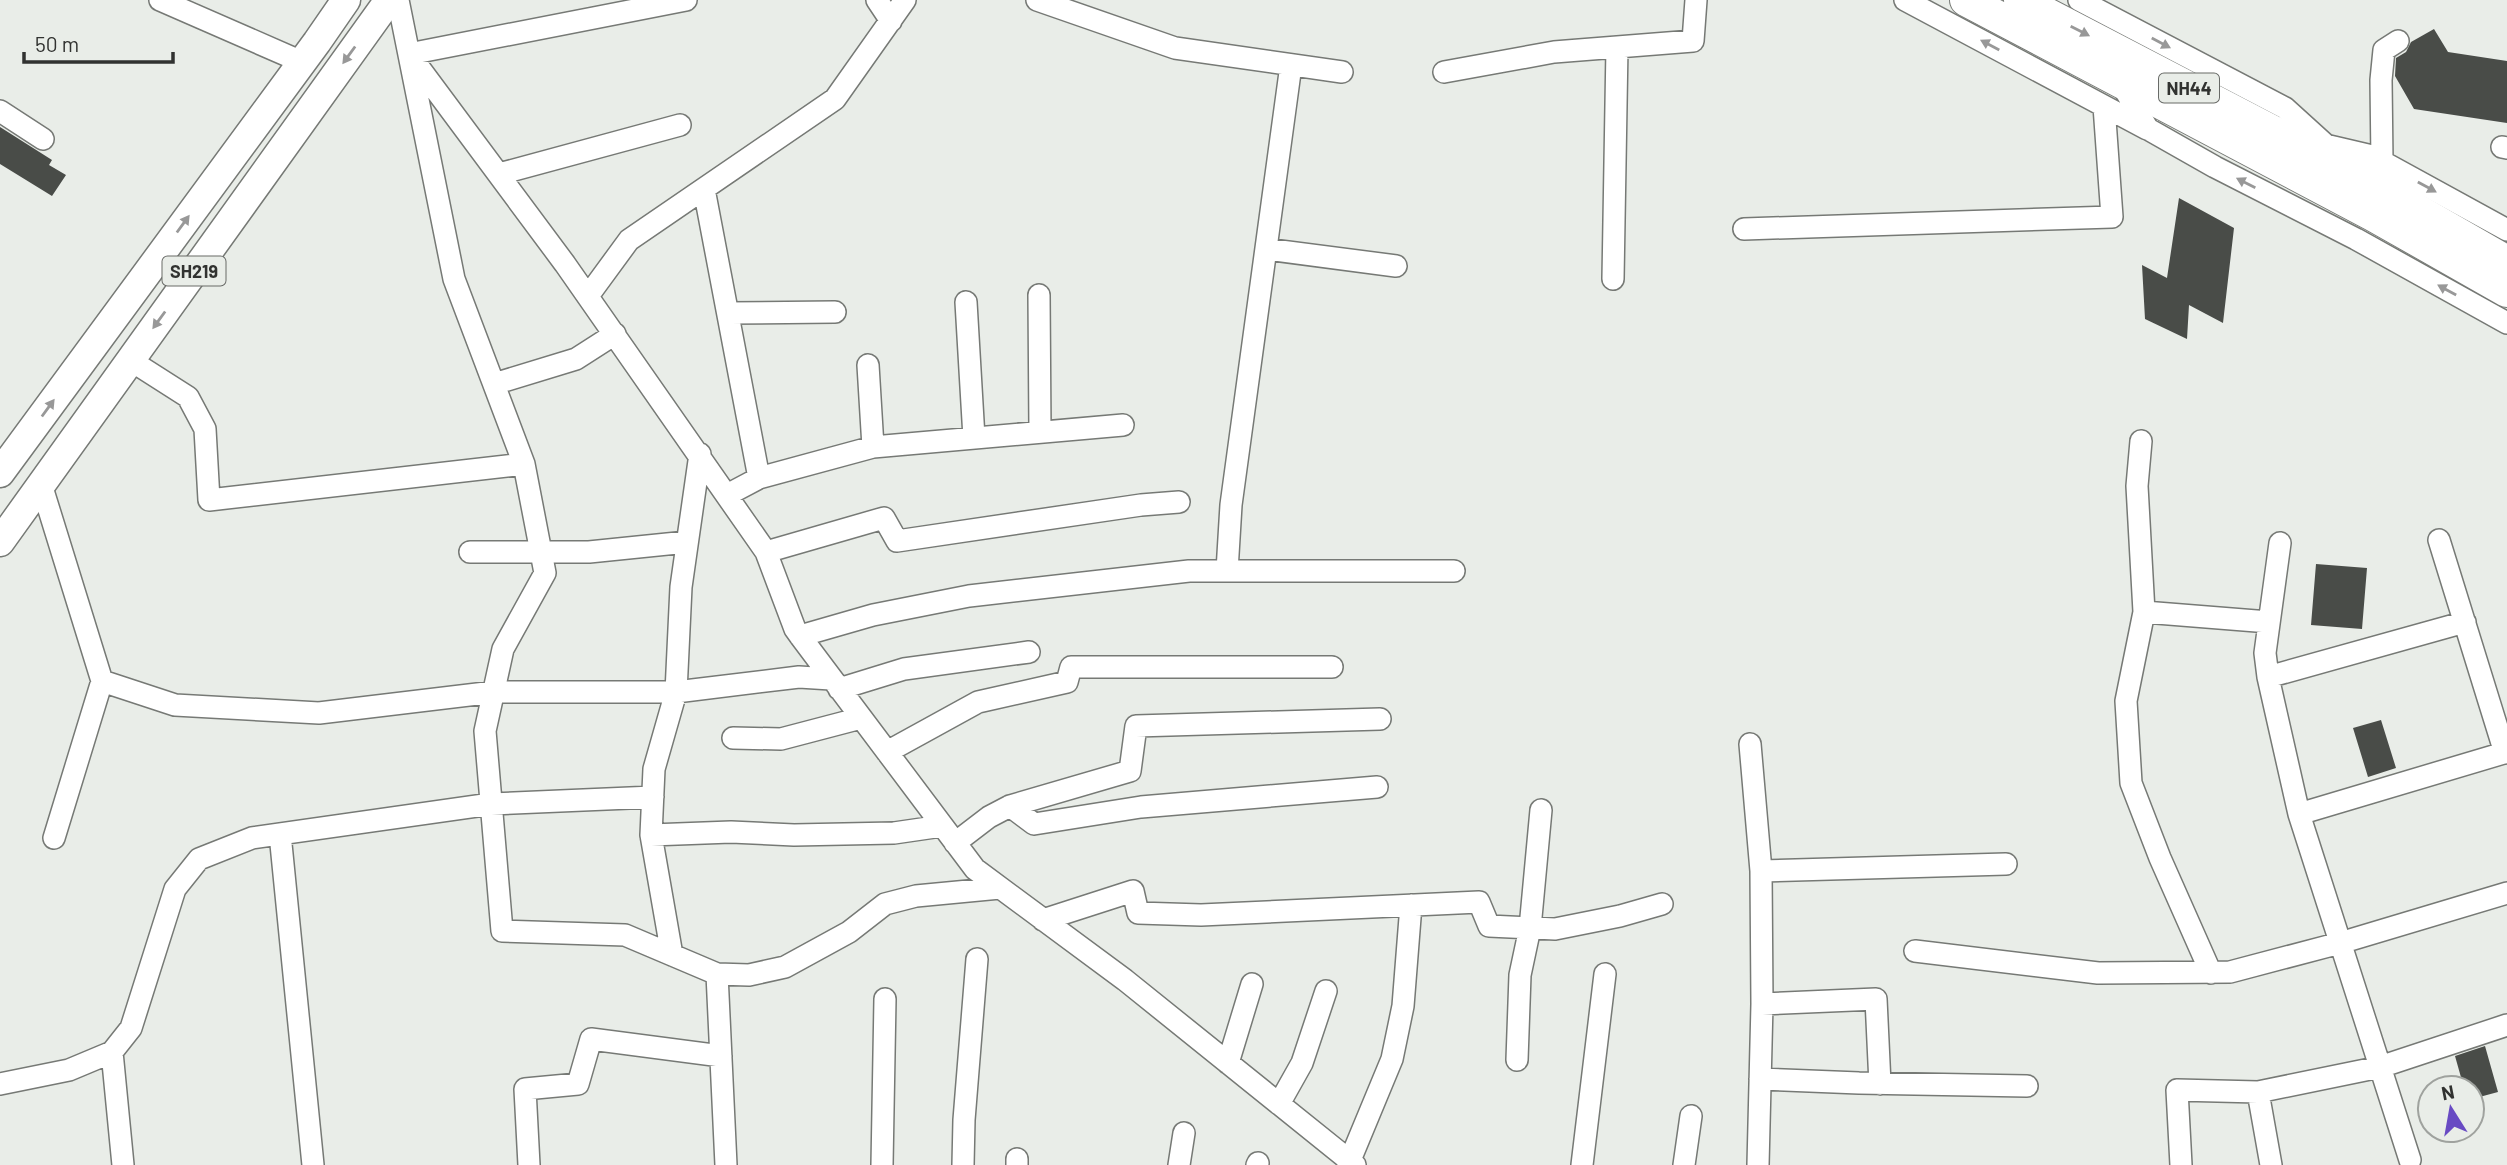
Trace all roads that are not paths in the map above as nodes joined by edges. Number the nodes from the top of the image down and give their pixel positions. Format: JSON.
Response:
{"nodes":[{"id":1,"x":160,"y":0,"type":"edge"},
{"id":2,"x":346,"y":0,"type":"edge"},
{"id":3,"x":389,"y":0,"type":"edge"},
{"id":4,"x":398,"y":0,"type":"edge"},
{"id":5,"x":686,"y":0,"type":"edge"},
{"id":6,"x":877,"y":0,"type":"edge"},
{"id":7,"x":905,"y":0,"type":"edge"},
{"id":8,"x":1037,"y":0,"type":"edge"},
{"id":9,"x":1696,"y":0,"type":"edge"},
{"id":10,"x":1905,"y":0,"type":"edge"},
{"id":11,"x":1966,"y":0,"type":"edge"},
{"id":12,"x":2020,"y":0,"type":"edge"},
{"id":13,"x":2078,"y":0,"type":"edge"},
{"id":14,"x":891,"y":21,"type":"junction"},
{"id":15,"x":2398,"y":41,"type":"dead end"},
{"id":16,"x":1617,"y":47,"type":"junction"},
{"id":17,"x":410,"y":54,"type":"junction"},
{"id":18,"x":302,"y":62,"type":"junction"},
{"id":19,"x":1291,"y":65,"type":"junction"},
{"id":20,"x":1342,"y":72,"type":"dead end"},
{"id":21,"x":1444,"y":72,"type":"dead end"},
{"id":22,"x":2112,"y":98,"type":"junction"},
{"id":23,"x":0,"y":111,"type":"edge"},
{"id":24,"x":2279,"y":120,"type":"junction"},
{"id":25,"x":680,"y":125,"type":"dead end"},
{"id":26,"x":43,"y":139,"type":"dead end"},
{"id":27,"x":499,"y":174,"type":"junction"},
{"id":28,"x":2373,"y":180,"type":"junction"},
{"id":29,"x":705,"y":188,"type":"junction"},
{"id":30,"x":1744,"y":229,"type":"dead end"},
{"id":31,"x":2507,"y":230,"type":"edge"},
{"id":32,"x":1266,"y":249,"type":"junction"},
{"id":33,"x":2507,"y":262,"type":"edge"},
{"id":34,"x":1396,"y":266,"type":"dead end"},
{"id":35,"x":1613,"y":279,"type":"dead end"},
{"id":36,"x":2507,"y":292,"type":"edge"},
{"id":37,"x":1040,"y":295,"type":"dead end"},
{"id":38,"x":588,"y":296,"type":"junction"},
{"id":39,"x":966,"y":302,"type":"dead end"},
{"id":40,"x":835,"y":312,"type":"dead end"},
{"id":41,"x":729,"y":313,"type":"junction"},
{"id":42,"x":2507,"y":323,"type":"edge"},
{"id":43,"x":615,"y":334,"type":"junction"},
{"id":44,"x":130,"y":360,"type":"junction"},
{"id":45,"x":868,"y":365,"type":"dead end"},
{"id":46,"x":494,"y":384,"type":"junction"},
{"id":47,"x":1123,"y":425,"type":"dead end"},
{"id":48,"x":1040,"y":432,"type":"junction"},
{"id":49,"x":974,"y":438,"type":"junction"},
{"id":50,"x":2141,"y":441,"type":"dead end"},
{"id":51,"x":873,"y":447,"type":"junction"},
{"id":52,"x":699,"y":454,"type":"junction"},
{"id":53,"x":524,"y":464,"type":"junction"},
{"id":54,"x":3,"y":465,"type":"edge"},
{"id":55,"x":759,"y":478,"type":"junction"},
{"id":56,"x":41,"y":484,"type":"junction"},
{"id":57,"x":727,"y":495,"type":"junction"},
{"id":58,"x":1179,"y":502,"type":"dead end"},
{"id":59,"x":2439,"y":540,"type":"dead end"},
{"id":60,"x":0,"y":542,"type":"edge"},
{"id":61,"x":687,"y":542,"type":"junction"},
{"id":62,"x":2280,"y":543,"type":"dead end"},
{"id":63,"x":470,"y":552,"type":"dead end"},
{"id":64,"x":766,"y":552,"type":"junction"},
{"id":65,"x":541,"y":553,"type":"junction"},
{"id":66,"x":1227,"y":571,"type":"junction"},
{"id":67,"x":1454,"y":571,"type":"dead end"},
{"id":68,"x":2144,"y":612,"type":"junction"},
{"id":69,"x":2269,"y":622,"type":"junction"},
{"id":70,"x":2465,"y":622,"type":"junction"},
{"id":71,"x":800,"y":636,"type":"junction"},
{"id":72,"x":1029,"y":652,"type":"dead end"},
{"id":73,"x":1332,"y":667,"type":"dead end"},
{"id":74,"x":2268,"y":677,"type":"junction"},
{"id":75,"x":102,"y":681,"type":"junction"},
{"id":76,"x":835,"y":684,"type":"junction"},
{"id":77,"x":494,"y":692,"type":"junction"},
{"id":78,"x":676,"y":692,"type":"junction"},
{"id":79,"x":861,"y":719,"type":"junction"},
{"id":80,"x":1380,"y":719,"type":"dead end"},
{"id":81,"x":733,"y":738,"type":"dead end"},
{"id":82,"x":1750,"y":744,"type":"dead end"},
{"id":83,"x":887,"y":752,"type":"junction"},
{"id":84,"x":2506,"y":752,"type":"edge"},
{"id":85,"x":1377,"y":787,"type":"dead end"},
{"id":86,"x":653,"y":797,"type":"junction"},
{"id":87,"x":491,"y":804,"type":"junction"},
{"id":88,"x":1010,"y":806,"type":"junction"},
{"id":89,"x":1541,"y":810,"type":"dead end"},
{"id":90,"x":2299,"y":814,"type":"junction"},
{"id":91,"x":280,"y":834,"type":"junction"},
{"id":92,"x":651,"y":835,"type":"junction"},
{"id":93,"x":948,"y":835,"type":"junction"},
{"id":94,"x":54,"y":838,"type":"dead end"},
{"id":95,"x":2006,"y":864,"type":"dead end"},
{"id":96,"x":1761,"y":871,"type":"junction"},
{"id":97,"x":1000,"y":888,"type":"junction"},
{"id":98,"x":2507,"y":893,"type":"edge"},
{"id":99,"x":1662,"y":904,"type":"dead end"},
{"id":100,"x":1411,"y":905,"type":"junction"},
{"id":101,"x":1043,"y":920,"type":"junction"},
{"id":102,"x":1530,"y":928,"type":"junction"},
{"id":103,"x":2340,"y":943,"type":"junction"},
{"id":104,"x":1915,"y":951,"type":"dead end"},
{"id":105,"x":672,"y":955,"type":"junction"},
{"id":106,"x":977,"y":959,"type":"dead end"},
{"id":107,"x":2211,"y":973,"type":"junction"},
{"id":108,"x":717,"y":974,"type":"junction"},
{"id":109,"x":1605,"y":974,"type":"dead end"},
{"id":110,"x":1252,"y":984,"type":"dead end"},
{"id":111,"x":1326,"y":991,"type":"dead end"},
{"id":112,"x":885,"y":999,"type":"dead end"},
{"id":113,"x":1762,"y":1004,"type":"junction"},
{"id":114,"x":2507,"y":1025,"type":"edge"},
{"id":115,"x":112,"y":1052,"type":"junction"},
{"id":116,"x":721,"y":1056,"type":"junction"},
{"id":117,"x":1517,"y":1060,"type":"dead end"},
{"id":118,"x":1228,"y":1063,"type":"junction"},
{"id":119,"x":2380,"y":1067,"type":"junction"},
{"id":120,"x":1760,"y":1079,"type":"junction"},
{"id":121,"x":0,"y":1084,"type":"edge"},
{"id":122,"x":1880,"y":1084,"type":"junction"},
{"id":123,"x":2027,"y":1086,"type":"dead end"},
{"id":124,"x":2258,"y":1092,"type":"junction"},
{"id":125,"x":1279,"y":1104,"type":"junction"},
{"id":126,"x":1691,"y":1116,"type":"dead end"},
{"id":127,"x":1184,"y":1133,"type":"dead end"},
{"id":128,"x":2410,"y":1160,"type":"dead end"},
{"id":129,"x":1351,"y":1163,"type":"edge"},
{"id":130,"x":123,"y":1165,"type":"edge"},
{"id":131,"x":313,"y":1165,"type":"edge"},
{"id":132,"x":529,"y":1165,"type":"edge"},
{"id":133,"x":726,"y":1165,"type":"edge"},
{"id":134,"x":881,"y":1165,"type":"edge"},
{"id":135,"x":962,"y":1165,"type":"edge"},
{"id":136,"x":1179,"y":1165,"type":"edge"},
{"id":137,"x":1582,"y":1165,"type":"edge"},
{"id":138,"x":1684,"y":1165,"type":"edge"},
{"id":139,"x":1758,"y":1165,"type":"edge"},
{"id":140,"x":2181,"y":1165,"type":"edge"},
{"id":141,"x":2271,"y":1165,"type":"edge"}],
"edges":[{"from":1,"to":18,"type":"street"},
{"from":2,"to":18,"type":"main road","number":"SH219"},
{"from":3,"to":44,"type":"main road","number":"SH219","one_way":true},
{"from":4,"to":17,"type":"street"},
{"from":5,"to":17,"type":"street"},
{"from":6,"to":14,"type":"street"},
{"from":7,"to":14,"type":"street"},
{"from":8,"to":19,"type":"street"},
{"from":9,"to":16,"type":"street"},
{"from":22,"to":10,"type":"street","one_way":true},
{"from":11,"to":22,"type":"highway","number":"NH44"},
{"from":12,"to":24,"type":"highway","number":"NH44","one_way":true},
{"from":13,"to":24,"type":"street","one_way":true},
{"from":14,"to":29,"type":"street"},
{"from":15,"to":28,"type":"street"},
{"from":16,"to":21,"type":"street"},
{"from":16,"to":35,"type":"street"},
{"from":17,"to":27,"type":"street"},
{"from":17,"to":46,"type":"street"},
{"from":54,"to":18,"type":"main road","number":"SH219","one_way":true},
{"from":19,"to":20,"type":"street"},
{"from":19,"to":32,"type":"street"},
{"from":22,"to":28,"type":"highway","number":"NH44"},
{"from":22,"to":30,"type":"street"},
{"from":42,"to":22,"type":"street","one_way":true},
{"from":23,"to":26,"type":"street"},
{"from":24,"to":28,"type":"highway","number":"NH44"},
{"from":24,"to":28,"type":"street"},
{"from":25,"to":27,"type":"street"},
{"from":27,"to":38,"type":"street"},
{"from":28,"to":31,"type":"street","one_way":true},
{"from":28,"to":33,"type":"highway","number":"NH44"},
{"from":28,"to":36,"type":"highway","number":"NH44"},
{"from":29,"to":38,"type":"street"},
{"from":29,"to":41,"type":"street"},
{"from":32,"to":34,"type":"street"},
{"from":32,"to":66,"type":"street"},
{"from":37,"to":48,"type":"street"},
{"from":38,"to":43,"type":"street"},
{"from":39,"to":49,"type":"street"},
{"from":40,"to":41,"type":"street"},
{"from":41,"to":55,"type":"street"},
{"from":43,"to":46,"type":"street"},
{"from":43,"to":52,"type":"street"},
{"from":44,"to":53,"type":"street"},
{"from":44,"to":56,"type":"main road","number":"SH219"},
{"from":45,"to":51,"type":"street"},
{"from":46,"to":53,"type":"street"},
{"from":47,"to":48,"type":"street"},
{"from":48,"to":49,"type":"street"},
{"from":49,"to":51,"type":"street"},
{"from":50,"to":68,"type":"street"},
{"from":51,"to":55,"type":"street"},
{"from":52,"to":57,"type":"street"},
{"from":52,"to":61,"type":"street"},
{"from":53,"to":65,"type":"street"},
{"from":55,"to":57,"type":"street"},
{"from":56,"to":60,"type":"main road","number":"SH219"},
{"from":56,"to":75,"type":"street"},
{"from":57,"to":64,"type":"street"},
{"from":58,"to":64,"type":"street"},
{"from":59,"to":70,"type":"street"},
{"from":61,"to":65,"type":"street"},
{"from":61,"to":78,"type":"street"},
{"from":62,"to":69,"type":"street"},
{"from":63,"to":65,"type":"street"},
{"from":64,"to":71,"type":"street"},
{"from":65,"to":77,"type":"street"},
{"from":66,"to":67,"type":"street"},
{"from":66,"to":71,"type":"street"},
{"from":68,"to":69,"type":"street"},
{"from":68,"to":107,"type":"street"},
{"from":69,"to":74,"type":"street"},
{"from":70,"to":74,"type":"street"},
{"from":70,"to":84,"type":"street"},
{"from":71,"to":76,"type":"street"},
{"from":72,"to":76,"type":"street"},
{"from":73,"to":83,"type":"street"},
{"from":74,"to":90,"type":"street"},
{"from":75,"to":77,"type":"street"},
{"from":75,"to":94,"type":"street"},
{"from":76,"to":78,"type":"street"},
{"from":76,"to":79,"type":"street"},
{"from":77,"to":78,"type":"street"},
{"from":77,"to":87,"type":"street"},
{"from":78,"to":86,"type":"street"},
{"from":79,"to":81,"type":"street"},
{"from":79,"to":83,"type":"street"},
{"from":80,"to":88,"type":"street"},
{"from":82,"to":96,"type":"street"},
{"from":83,"to":93,"type":"street"},
{"from":84,"to":90,"type":"street"},
{"from":85,"to":88,"type":"street"},
{"from":86,"to":87,"type":"street"},
{"from":86,"to":92,"type":"street"},
{"from":87,"to":91,"type":"street"},
{"from":87,"to":105,"type":"street"},
{"from":88,"to":93,"type":"street"},
{"from":89,"to":102,"type":"street"},
{"from":90,"to":103,"type":"street"},
{"from":91,"to":115,"type":"street"},
{"from":91,"to":131,"type":"street"},
{"from":92,"to":93,"type":"street"},
{"from":92,"to":105,"type":"street"},
{"from":93,"to":97,"type":"street"},
{"from":95,"to":96,"type":"street"},
{"from":96,"to":113,"type":"street"},
{"from":97,"to":101,"type":"street"},
{"from":97,"to":108,"type":"street"},
{"from":98,"to":103,"type":"street"},
{"from":99,"to":102,"type":"street"},
{"from":100,"to":101,"type":"street"},
{"from":100,"to":102,"type":"street"},
{"from":100,"to":129,"type":"street"},
{"from":101,"to":118,"type":"street"},
{"from":102,"to":117,"type":"street"},
{"from":103,"to":107,"type":"street"},
{"from":103,"to":119,"type":"street"},
{"from":104,"to":107,"type":"street"},
{"from":105,"to":108,"type":"street"},
{"from":106,"to":135,"type":"street"},
{"from":108,"to":116,"type":"street"},
{"from":109,"to":137,"type":"street"},
{"from":110,"to":118,"type":"street"},
{"from":111,"to":125,"type":"street"},
{"from":112,"to":134,"type":"street"},
{"from":113,"to":120,"type":"street"},
{"from":113,"to":122,"type":"street"},
{"from":114,"to":119,"type":"street"},
{"from":115,"to":121,"type":"street"},
{"from":115,"to":130,"type":"street"},
{"from":116,"to":132,"type":"street"},
{"from":116,"to":133,"type":"street"},
{"from":118,"to":125,"type":"street"},
{"from":119,"to":124,"type":"street"},
{"from":119,"to":128,"type":"street"},
{"from":120,"to":122,"type":"street"},
{"from":120,"to":139,"type":"street"},
{"from":122,"to":123,"type":"street"},
{"from":124,"to":140,"type":"street"},
{"from":124,"to":141,"type":"street"},
{"from":125,"to":129,"type":"street"},
{"from":126,"to":138,"type":"street"},
{"from":127,"to":136,"type":"street"}]}
